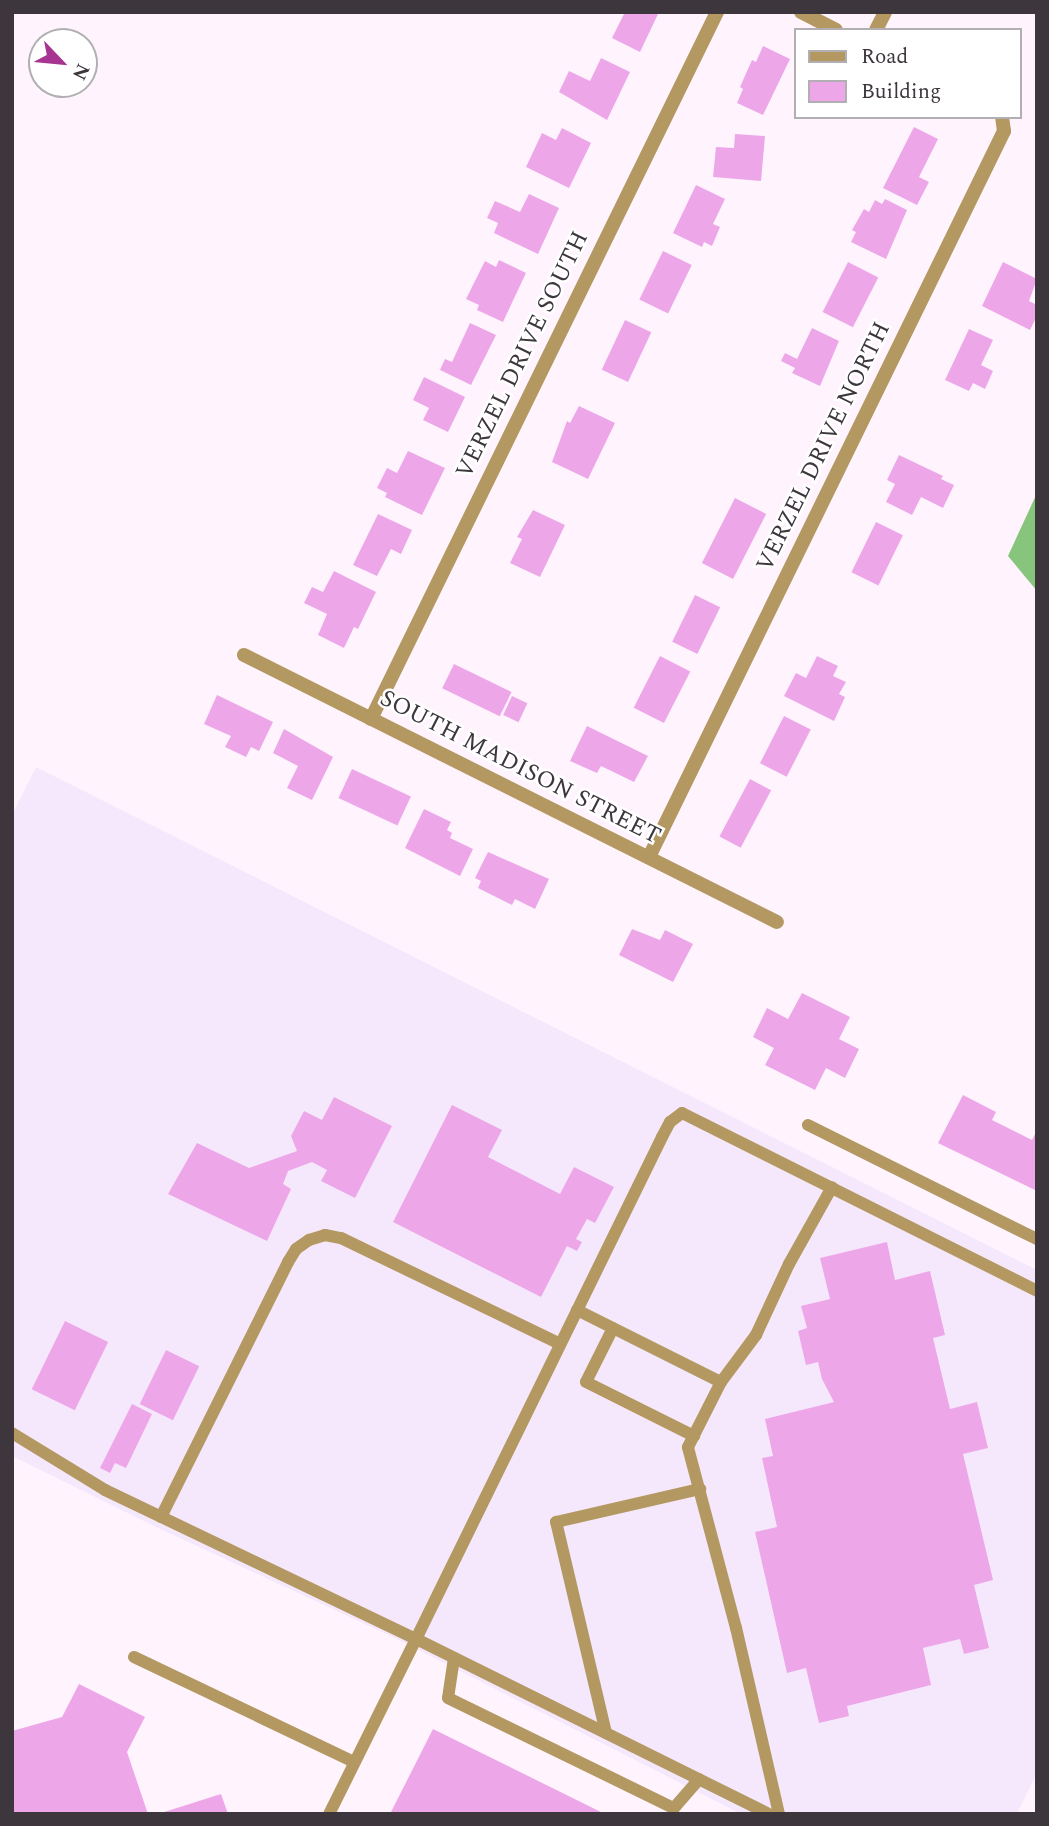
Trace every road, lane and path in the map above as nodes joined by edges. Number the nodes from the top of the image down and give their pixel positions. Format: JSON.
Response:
{"nodes":[{"id":1,"x":717,"y":12,"type":"edge"},
{"id":2,"x":801,"y":12,"type":"edge"},
{"id":3,"x":884,"y":12,"type":"edge"},
{"id":4,"x":832,"y":28,"type":"edge"},
{"id":5,"x":877,"y":28,"type":"edge"},
{"id":6,"x":1002,"y":119,"type":"edge"},
{"id":7,"x":244,"y":655,"type":"dead end"},
{"id":8,"x":370,"y":719,"type":"junction"},
{"id":9,"x":649,"y":858,"type":"junction"},
{"id":10,"x":777,"y":922,"type":"dead end"},
{"id":11,"x":808,"y":1125,"type":"dead end"},
{"id":12,"x":832,"y":1186,"type":"junction"},
{"id":13,"x":1037,"y":1239,"type":"edge"},
{"id":14,"x":1037,"y":1292,"type":"edge"},
{"id":15,"x":577,"y":1310,"type":"junction"},
{"id":16,"x":613,"y":1328,"type":"junction"},
{"id":17,"x":560,"y":1344,"type":"junction"},
{"id":18,"x":721,"y":1382,"type":"junction"},
{"id":19,"x":12,"y":1433,"type":"edge"},
{"id":20,"x":694,"y":1436,"type":"junction"},
{"id":21,"x":700,"y":1489,"type":"junction"},
{"id":22,"x":161,"y":1517,"type":"junction"},
{"id":23,"x":416,"y":1639,"type":"junction"},
{"id":24,"x":134,"y":1657,"type":"dead end"},
{"id":25,"x":454,"y":1658,"type":"junction"},
{"id":26,"x":606,"y":1733,"type":"junction"},
{"id":27,"x":355,"y":1762,"type":"junction"},
{"id":28,"x":699,"y":1779,"type":"junction"},
{"id":29,"x":673,"y":1811,"type":"edge"},
{"id":30,"x":329,"y":1814,"type":"edge"},
{"id":31,"x":769,"y":1814,"type":"edge"},
{"id":32,"x":779,"y":1814,"type":"edge"}],
"edges":[{"from":1,"to":8,"type":"street","name":"VERZEL DRIVE SOUTH"},
{"from":2,"to":4,"type":"street"},
{"from":3,"to":5,"type":"street"},
{"from":6,"to":9,"type":"street","name":"VERZEL DRIVE NORTH"},
{"from":7,"to":8,"type":"street","name":"SOUTH MADISON STREET"},
{"from":8,"to":9,"type":"street","name":"SOUTH MADISON STREET"},
{"from":9,"to":10,"type":"street","name":"SOUTH MADISON STREET"},
{"from":11,"to":13,"type":"lane"},
{"from":12,"to":14,"type":"lane"},
{"from":12,"to":15,"type":"lane"},
{"from":12,"to":18,"type":"lane"},
{"from":15,"to":16,"type":"lane"},
{"from":15,"to":17,"type":"lane"},
{"from":16,"to":18,"type":"lane"},
{"from":16,"to":20,"type":"lane"},
{"from":17,"to":22,"type":"lane"},
{"from":17,"to":23,"type":"lane"},
{"from":18,"to":20,"type":"lane"},
{"from":19,"to":22,"type":"lane"},
{"from":20,"to":21,"type":"lane"},
{"from":21,"to":26,"type":"lane"},
{"from":21,"to":32,"type":"lane"},
{"from":22,"to":23,"type":"lane"},
{"from":23,"to":25,"type":"lane"},
{"from":23,"to":27,"type":"lane"},
{"from":24,"to":27,"type":"lane"},
{"from":25,"to":26,"type":"lane"},
{"from":25,"to":29,"type":"lane"},
{"from":26,"to":28,"type":"lane"},
{"from":27,"to":30,"type":"lane"},
{"from":28,"to":29,"type":"lane"},
{"from":28,"to":31,"type":"lane"}]}
